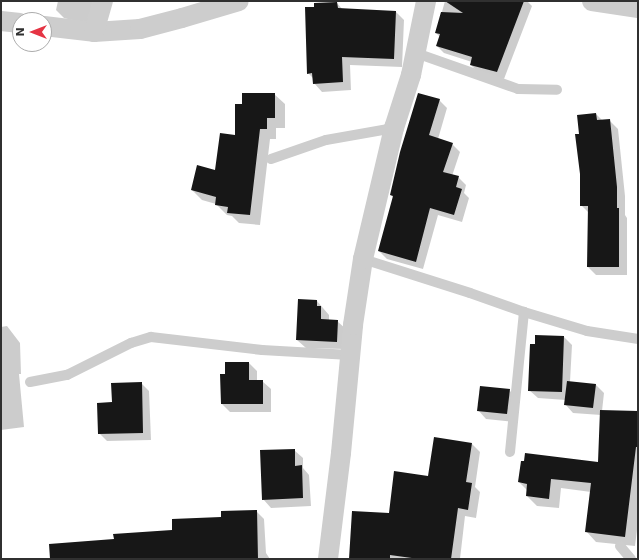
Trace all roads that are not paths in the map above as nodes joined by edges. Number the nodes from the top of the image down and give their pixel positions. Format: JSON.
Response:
{"nodes":[{"id":1,"x":103,"y":1,"type":"edge"},
{"id":2,"x":238,"y":1,"type":"edge"},
{"id":3,"x":426,"y":1,"type":"edge"},
{"id":4,"x":592,"y":1,"type":"edge"},
{"id":5,"x":638,"y":8,"type":"edge"},
{"id":6,"x":1,"y":20,"type":"edge"},
{"id":7,"x":12,"y":22,"type":"edge"},
{"id":8,"x":52,"y":27,"type":"edge"},
{"id":9,"x":94,"y":32,"type":"junction"},
{"id":10,"x":416,"y":53,"type":"junction"},
{"id":11,"x":557,"y":90,"type":"dead end"},
{"id":12,"x":394,"y":128,"type":"junction"},
{"id":13,"x":271,"y":159,"type":"dead end"},
{"id":14,"x":363,"y":259,"type":"junction"},
{"id":15,"x":524,"y":312,"type":"junction"},
{"id":16,"x":638,"y":339,"type":"edge"},
{"id":17,"x":350,"y":355,"type":"junction"},
{"id":18,"x":30,"y":382,"type":"dead end"},
{"id":19,"x":510,"y":452,"type":"dead end"},
{"id":20,"x":620,"y":546,"type":"dead end"},
{"id":21,"x":328,"y":559,"type":"edge"},
{"id":22,"x":631,"y":559,"type":"edge"}],
"edges":[{"from":1,"to":9,"type":"street"},
{"from":2,"to":9,"type":"street"},
{"from":3,"to":10,"type":"street"},
{"from":4,"to":5,"type":"street"},
{"from":6,"to":7,"type":"street"},
{"from":8,"to":9,"type":"street"},
{"from":10,"to":11,"type":"lane"},
{"from":10,"to":12,"type":"street"},
{"from":12,"to":13,"type":"lane"},
{"from":12,"to":14,"type":"street"},
{"from":14,"to":15,"type":"lane"},
{"from":14,"to":17,"type":"street"},
{"from":15,"to":16,"type":"lane"},
{"from":15,"to":19,"type":"lane"},
{"from":17,"to":18,"type":"lane"},
{"from":17,"to":21,"type":"street"},
{"from":20,"to":22,"type":"lane"}]}
